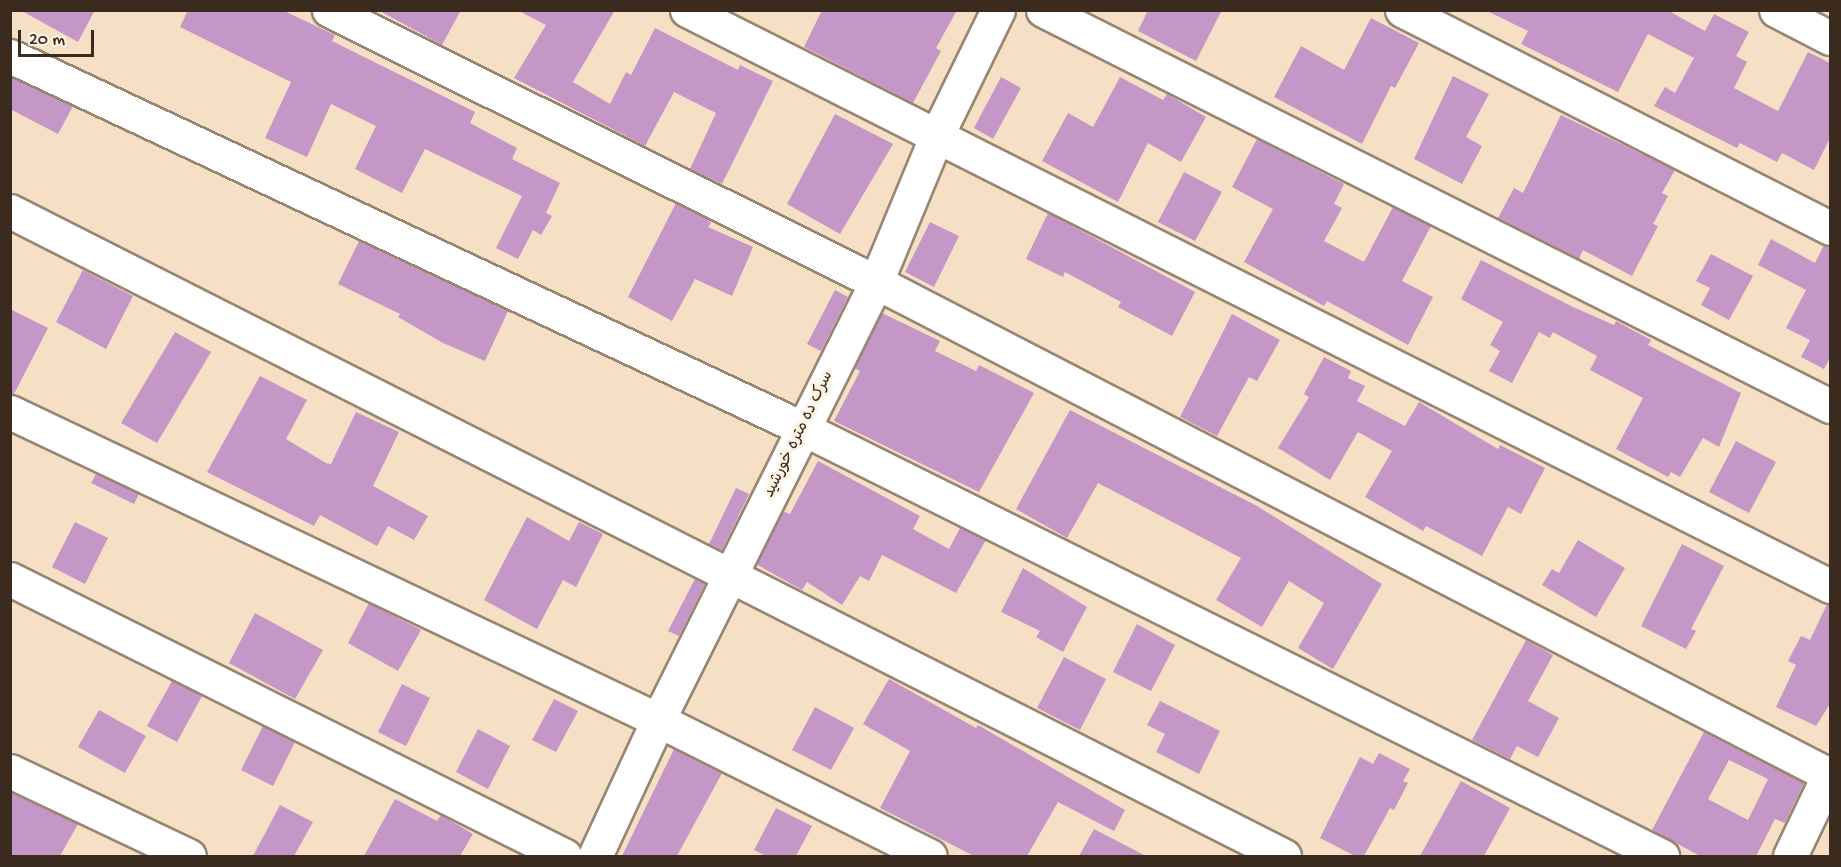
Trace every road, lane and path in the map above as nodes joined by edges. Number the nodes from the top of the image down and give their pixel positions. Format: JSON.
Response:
{"nodes":[{"id":1,"x":329,"y":10,"type":"edge"},
{"id":2,"x":687,"y":10,"type":"edge"},
{"id":3,"x":998,"y":10,"type":"edge"},
{"id":4,"x":1043,"y":10,"type":"edge"},
{"id":5,"x":1402,"y":10,"type":"edge"},
{"id":6,"x":1776,"y":10,"type":"edge"},
{"id":7,"x":1830,"y":38,"type":"edge"},
{"id":8,"x":10,"y":56,"type":"edge"},
{"id":9,"x":936,"y":137,"type":"junction"},
{"id":10,"x":10,"y":211,"type":"edge"},
{"id":11,"x":1830,"y":228,"type":"edge"},
{"id":12,"x":876,"y":282,"type":"junction"},
{"id":13,"x":1830,"y":406,"type":"edge"},
{"id":14,"x":10,"y":412,"type":"edge"},
{"id":15,"x":802,"y":428,"type":"junction"},
{"id":16,"x":732,"y":574,"type":"junction"},
{"id":17,"x":10,"y":579,"type":"edge"},
{"id":18,"x":1830,"y":586,"type":"edge"},
{"id":19,"x":658,"y":720,"type":"junction"},
{"id":20,"x":10,"y":771,"type":"edge"},
{"id":21,"x":1830,"y":773,"type":"edge"},
{"id":22,"x":189,"y":856,"type":"edge"},
{"id":23,"x":565,"y":856,"type":"edge"},
{"id":24,"x":596,"y":856,"type":"edge"},
{"id":25,"x":930,"y":856,"type":"edge"},
{"id":26,"x":1284,"y":856,"type":"edge"},
{"id":27,"x":1662,"y":856,"type":"edge"},
{"id":28,"x":1790,"y":856,"type":"edge"}],
"edges":[{"from":1,"to":12,"type":"street"},
{"from":2,"to":9,"type":"street"},
{"from":3,"to":9,"type":"street","name":"سرک ده متره خورشید"},
{"from":4,"to":13,"type":"street"},
{"from":5,"to":11,"type":"street"},
{"from":6,"to":7,"type":"street"},
{"from":8,"to":15,"type":"street"},
{"from":9,"to":12,"type":"street","name":"سرک ده متره خورشید"},
{"from":9,"to":18,"type":"street"},
{"from":10,"to":16,"type":"street"},
{"from":12,"to":15,"type":"street","name":"سرک ده متره خورشید"},
{"from":12,"to":21,"type":"street"},
{"from":14,"to":19,"type":"street"},
{"from":15,"to":16,"type":"street","name":"سرک ده متره خورشید"},
{"from":15,"to":27,"type":"street"},
{"from":16,"to":19,"type":"street","name":"سرک ده متره خورشید"},
{"from":16,"to":26,"type":"street"},
{"from":17,"to":23,"type":"street"},
{"from":19,"to":24,"type":"street","name":"سرک ده متره خورشید"},
{"from":19,"to":25,"type":"street"},
{"from":20,"to":22,"type":"street"},
{"from":21,"to":28,"type":"street"}]}
